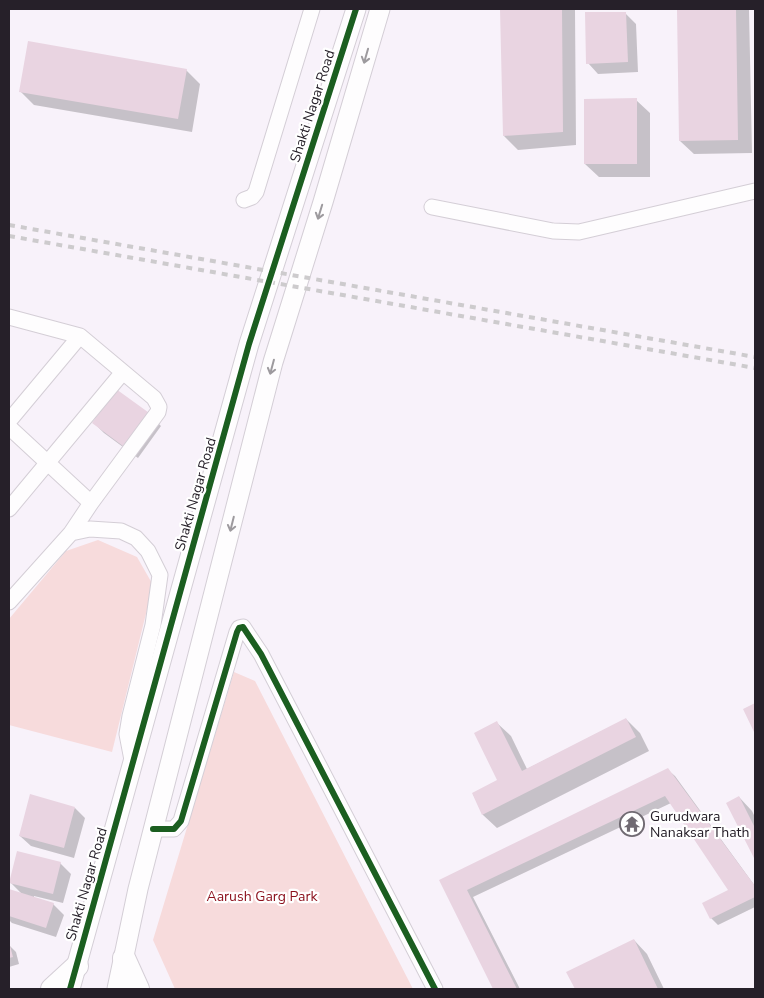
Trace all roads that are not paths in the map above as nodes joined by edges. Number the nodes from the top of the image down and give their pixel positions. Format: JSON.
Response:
{"nodes":[{"id":1,"x":312,"y":9,"type":"edge"},
{"id":2,"x":356,"y":9,"type":"edge"},
{"id":3,"x":380,"y":9,"type":"edge"},
{"id":4,"x":755,"y":191,"type":"edge"},
{"id":5,"x":244,"y":200,"type":"dead end"},
{"id":6,"x":432,"y":207,"type":"dead end"},
{"id":7,"x":11,"y":321,"type":"edge"},
{"id":8,"x":80,"y":336,"type":"junction"},
{"id":9,"x":123,"y":372,"type":"junction"},
{"id":10,"x":9,"y":421,"type":"edge"},
{"id":11,"x":9,"y":428,"type":"edge"},
{"id":12,"x":47,"y":463,"type":"junction"},
{"id":13,"x":91,"y":503,"type":"junction"},
{"id":14,"x":9,"y":509,"type":"edge"},
{"id":15,"x":71,"y":533,"type":"junction"},
{"id":16,"x":9,"y":602,"type":"edge"},
{"id":17,"x":133,"y":763,"type":"junction"},
{"id":18,"x":153,"y":829,"type":"junction"},
{"id":19,"x":124,"y":958,"type":"junction"},
{"id":20,"x":77,"y":966,"type":"junction"},
{"id":21,"x":52,"y":989,"type":"edge"},
{"id":22,"x":70,"y":989,"type":"edge"},
{"id":23,"x":117,"y":989,"type":"edge"},
{"id":24,"x":138,"y":989,"type":"edge"},
{"id":25,"x":435,"y":989,"type":"edge"}],
"edges":[{"from":1,"to":5,"type":"street"},
{"from":2,"to":17,"type":"street","name":"Shakti Nagar Road"},
{"from":3,"to":18,"type":"street","one_way":true},
{"from":4,"to":6,"type":"street"},
{"from":7,"to":8,"type":"street"},
{"from":8,"to":9,"type":"street"},
{"from":8,"to":10,"type":"street"},
{"from":9,"to":12,"type":"street"},
{"from":9,"to":13,"type":"street"},
{"from":11,"to":12,"type":"street"},
{"from":12,"to":13,"type":"street"},
{"from":12,"to":14,"type":"street"},
{"from":13,"to":15,"type":"street"},
{"from":15,"to":16,"type":"street"},
{"from":15,"to":17,"type":"street"},
{"from":17,"to":20,"type":"street","name":"Shakti Nagar Road"},
{"from":18,"to":19,"type":"street"},
{"from":18,"to":25,"type":"street"},
{"from":19,"to":23,"type":"street"},
{"from":19,"to":24,"type":"main road"},
{"from":20,"to":21,"type":"main road"},
{"from":20,"to":22,"type":"street","name":"Shakti Nagar Road"}]}
